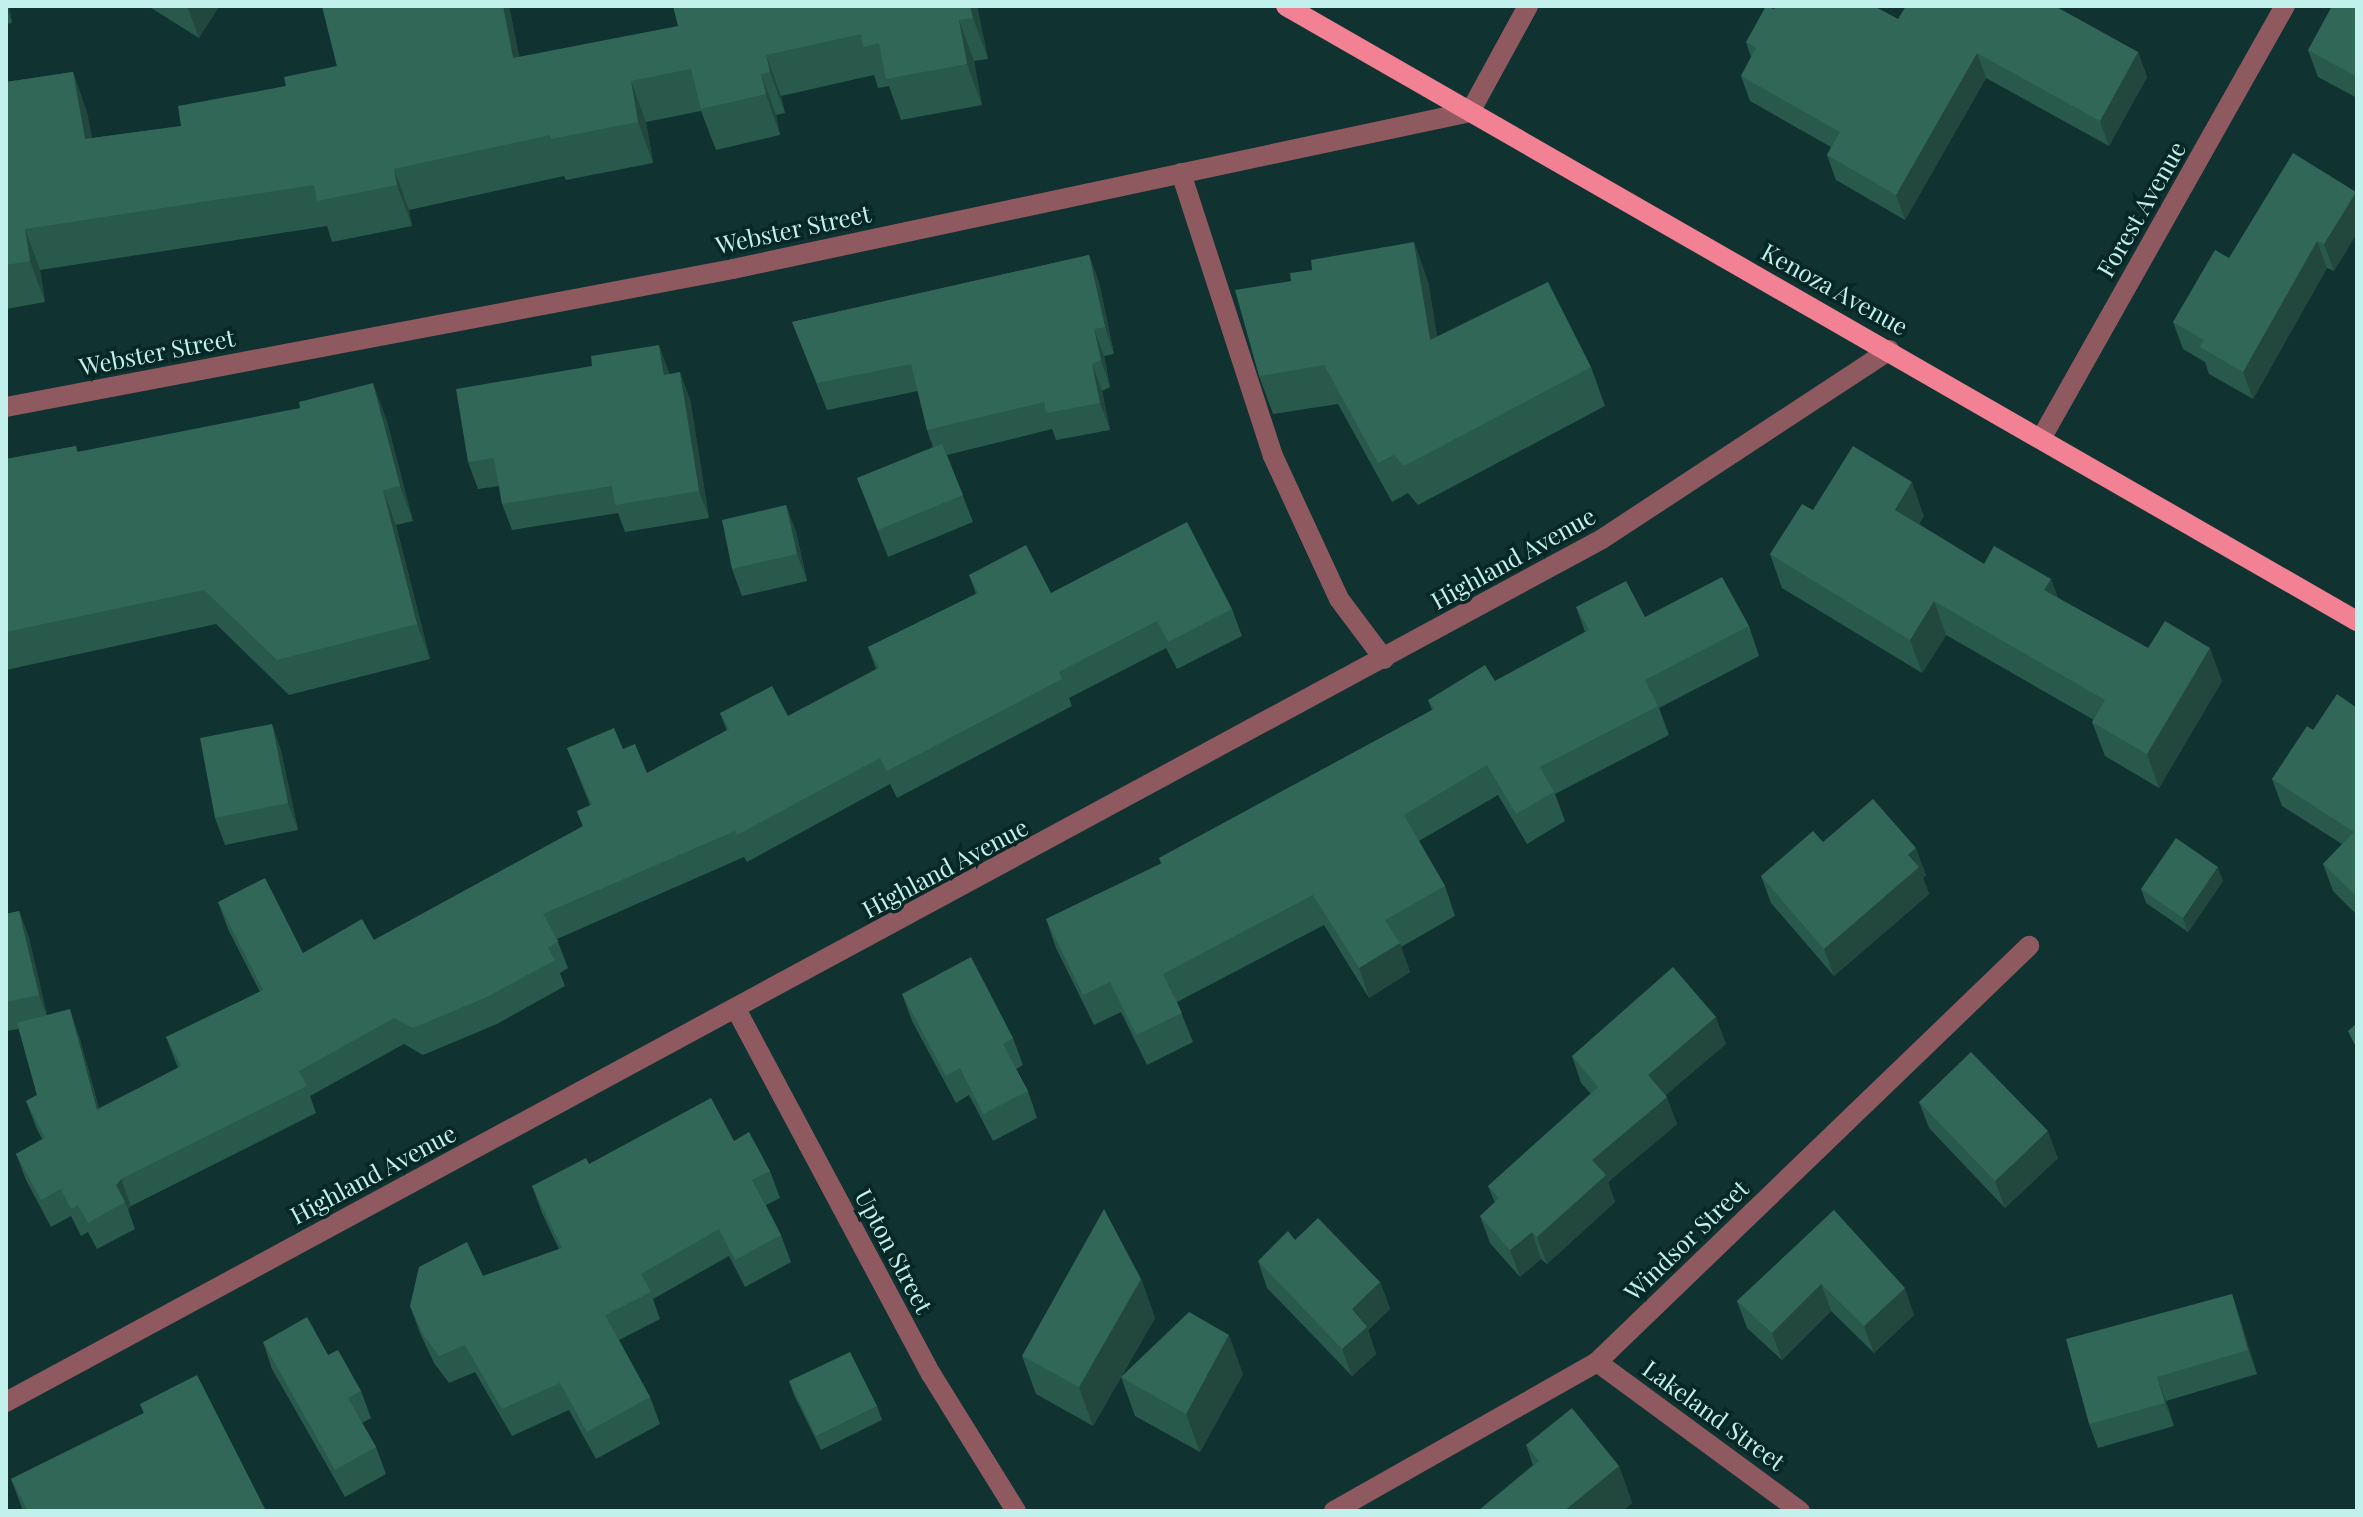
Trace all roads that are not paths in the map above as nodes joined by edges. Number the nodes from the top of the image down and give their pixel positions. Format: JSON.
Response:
{"nodes":[{"id":1,"x":1286,"y":6,"type":"edge"},
{"id":2,"x":1528,"y":6,"type":"edge"},
{"id":3,"x":2285,"y":6,"type":"edge"},
{"id":4,"x":1470,"y":112,"type":"junction"},
{"id":5,"x":1181,"y":173,"type":"junction"},
{"id":6,"x":1890,"y":350,"type":"junction"},
{"id":7,"x":6,"y":407,"type":"edge"},
{"id":8,"x":2042,"y":437,"type":"junction"},
{"id":9,"x":2357,"y":621,"type":"edge"},
{"id":10,"x":1384,"y":659,"type":"junction"},
{"id":11,"x":2029,"y":946,"type":"dead end"},
{"id":12,"x":736,"y":1009,"type":"junction"},
{"id":13,"x":1597,"y":1362,"type":"junction"},
{"id":14,"x":6,"y":1402,"type":"edge"},
{"id":15,"x":1016,"y":1511,"type":"edge"},
{"id":16,"x":1334,"y":1511,"type":"edge"},
{"id":17,"x":1800,"y":1511,"type":"edge"}],
"edges":[{"from":1,"to":4,"type":"main road","name":"Kenoza Avenue"},
{"from":2,"to":4,"type":"street"},
{"from":3,"to":8,"type":"street","name":"Forest Avenue"},
{"from":4,"to":5,"type":"street","name":"Webster Street"},
{"from":4,"to":6,"type":"main road","name":"Kenoza Avenue"},
{"from":5,"to":7,"type":"street","name":"Webster Street"},
{"from":5,"to":10,"type":"street"},
{"from":6,"to":8,"type":"main road","name":"Kenoza Avenue"},
{"from":6,"to":10,"type":"street","name":"Highland Avenue"},
{"from":8,"to":9,"type":"main road","name":"Kenoza Avenue"},
{"from":10,"to":12,"type":"street","name":"Highland Avenue"},
{"from":11,"to":13,"type":"street","name":"Windsor Street"},
{"from":12,"to":14,"type":"street","name":"Highland Avenue"},
{"from":12,"to":15,"type":"street","name":"Upton Street"},
{"from":13,"to":16,"type":"street","name":"Windsor Street"},
{"from":13,"to":17,"type":"street","name":"Lakeland Street"}]}
